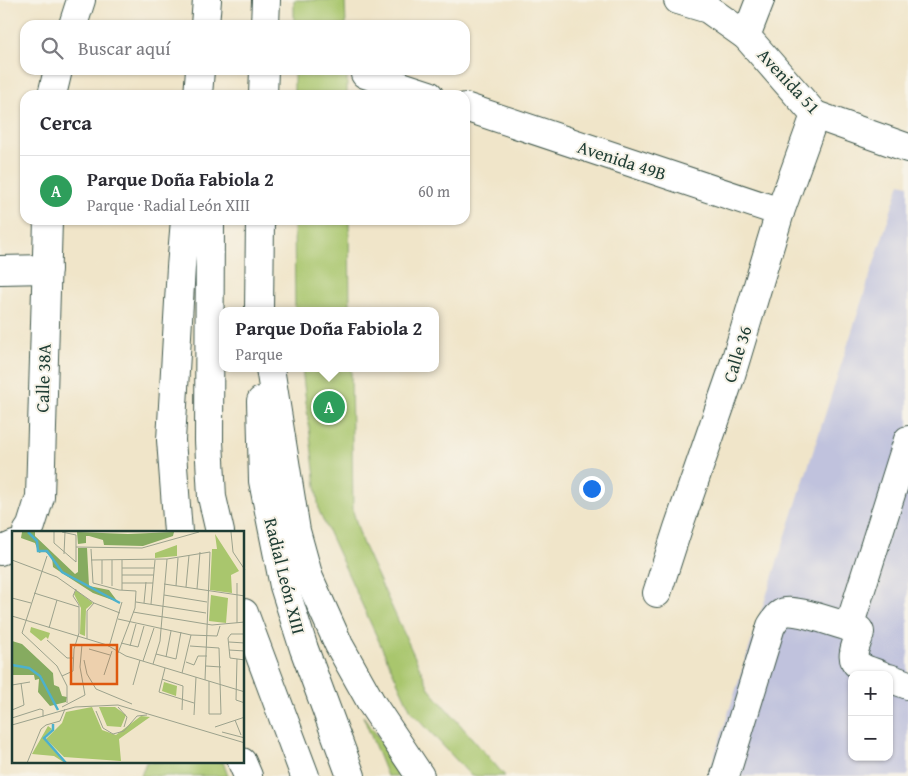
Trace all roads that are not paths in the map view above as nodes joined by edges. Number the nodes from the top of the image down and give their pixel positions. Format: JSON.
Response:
{"nodes":[{"id":1,"x":81,"y":0,"type":"edge"},
{"id":2,"x":209,"y":0,"type":"edge"},
{"id":3,"x":266,"y":0,"type":"edge"},
{"id":4,"x":678,"y":0,"type":"edge"},
{"id":5,"x":760,"y":0,"type":"edge"},
{"id":6,"x":75,"y":20,"type":"edge"},
{"id":7,"x":206,"y":20,"type":"edge"},
{"id":8,"x":210,"y":20,"type":"edge"},
{"id":9,"x":265,"y":20,"type":"edge"},
{"id":10,"x":746,"y":36,"type":"junction"},
{"id":11,"x":57,"y":75,"type":"edge"},
{"id":12,"x":200,"y":75,"type":"edge"},
{"id":13,"x":210,"y":75,"type":"edge"},
{"id":14,"x":264,"y":75,"type":"edge"},
{"id":15,"x":368,"y":75,"type":"edge"},
{"id":16,"x":53,"y":90,"type":"edge"},
{"id":17,"x":198,"y":90,"type":"edge"},
{"id":18,"x":210,"y":90,"type":"edge"},
{"id":19,"x":264,"y":90,"type":"edge"},
{"id":20,"x":414,"y":90,"type":"edge"},
{"id":21,"x":470,"y":109,"type":"edge"},
{"id":22,"x":815,"y":114,"type":"junction"},
{"id":23,"x":908,"y":148,"type":"edge"},
{"id":24,"x":780,"y":212,"type":"junction"},
{"id":25,"x":48,"y":225,"type":"edge"},
{"id":26,"x":185,"y":225,"type":"edge"},
{"id":27,"x":210,"y":225,"type":"edge"},
{"id":28,"x":260,"y":225,"type":"edge"},
{"id":29,"x":47,"y":269,"type":"junction"},
{"id":30,"x":0,"y":270,"type":"edge"},
{"id":31,"x":259,"y":306,"type":"edge"},
{"id":32,"x":260,"y":372,"type":"edge"},
{"id":33,"x":271,"y":372,"type":"edge"},
{"id":34,"x":908,"y":440,"type":"edge"},
{"id":35,"x":28,"y":531,"type":"edge"},
{"id":36,"x":178,"y":531,"type":"edge"},
{"id":37,"x":220,"y":531,"type":"edge"},
{"id":38,"x":12,"y":546,"type":"edge"},
{"id":39,"x":0,"y":551,"type":"edge"},
{"id":40,"x":657,"y":593,"type":"dead end"},
{"id":41,"x":245,"y":615,"type":"edge"},
{"id":42,"x":849,"y":627,"type":"junction"},
{"id":43,"x":870,"y":671,"type":"edge"},
{"id":44,"x":893,"y":679,"type":"edge"},
{"id":45,"x":908,"y":685,"type":"edge"},
{"id":46,"x":243,"y":764,"type":"edge"},
{"id":47,"x":248,"y":776,"type":"edge"},
{"id":48,"x":304,"y":776,"type":"edge"},
{"id":49,"x":351,"y":776,"type":"edge"},
{"id":50,"x":420,"y":776,"type":"edge"},
{"id":51,"x":725,"y":776,"type":"edge"}],
"edges":[{"from":1,"to":6,"type":"main road"},
{"from":2,"to":7,"type":"main road"},
{"from":2,"to":8,"type":"main road"},
{"from":3,"to":9,"type":"main road"},
{"from":4,"to":10,"type":"main road","name":"Avenida 51"},
{"from":5,"to":10,"type":"main road"},
{"from":10,"to":22,"type":"main road","name":"Avenida 51"},
{"from":11,"to":16,"type":"main road"},
{"from":12,"to":17,"type":"main road"},
{"from":13,"to":18,"type":"main road"},
{"from":14,"to":19,"type":"main road"},
{"from":15,"to":20,"type":"main road"},
{"from":21,"to":24,"type":"main road","name":"Avenida 49B"},
{"from":22,"to":23,"type":"main road","name":"Avenida 51"},
{"from":22,"to":24,"type":"main road","name":"Calle 36"},
{"from":24,"to":40,"type":"main road","name":"Calle 36"},
{"from":25,"to":29,"type":"main road","name":"Calle 38A"},
{"from":26,"to":36,"type":"main road"},
{"from":27,"to":37,"type":"main road"},
{"from":28,"to":31,"type":"main road"},
{"from":29,"to":30,"type":"main road"},
{"from":29,"to":35,"type":"main road","name":"Calle 38A"},
{"from":32,"to":49,"type":"main road","name":"Radial León XIII"},
{"from":33,"to":50,"type":"main road"},
{"from":34,"to":42,"type":"main road"},
{"from":38,"to":39,"type":"main road"},
{"from":41,"to":48,"type":"main road"},
{"from":42,"to":43,"type":"main road"},
{"from":42,"to":51,"type":"main road"},
{"from":44,"to":45,"type":"main road"},
{"from":46,"to":47,"type":"main road"}]}
